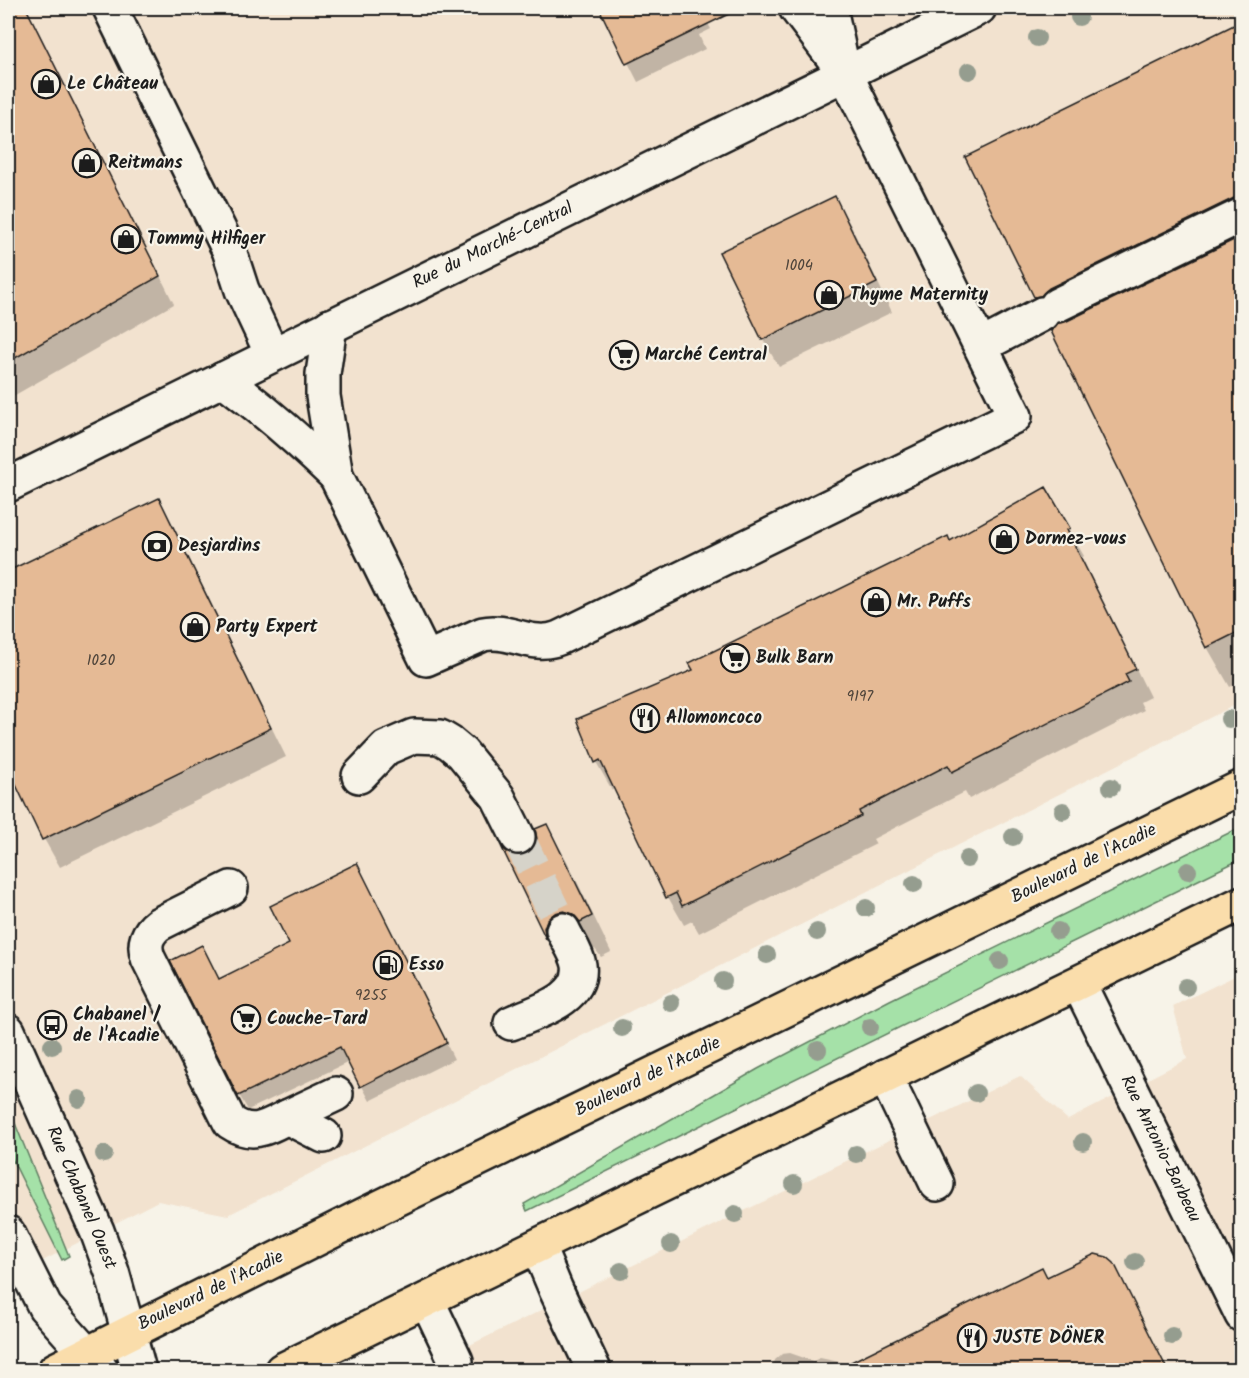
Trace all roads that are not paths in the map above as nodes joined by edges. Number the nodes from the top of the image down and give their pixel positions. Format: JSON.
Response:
{"nodes":[{"id":1,"x":110,"y":8,"type":"edge"},
{"id":2,"x":796,"y":8,"type":"edge"},
{"id":3,"x":830,"y":8,"type":"edge"},
{"id":4,"x":979,"y":8,"type":"edge"},
{"id":5,"x":845,"y":73,"type":"junction"},
{"id":6,"x":1242,"y":215,"type":"edge"},
{"id":7,"x":330,"y":326,"type":"junction"},
{"id":8,"x":981,"y":346,"type":"junction"},
{"id":9,"x":272,"y":354,"type":"junction"},
{"id":10,"x":222,"y":379,"type":"junction"},
{"id":11,"x":336,"y":476,"type":"junction"},
{"id":12,"x":8,"y":485,"type":"edge"},
{"id":13,"x":359,"y":776,"type":"dead end"},
{"id":14,"x":1242,"y":787,"type":"edge"},
{"id":15,"x":518,"y":837,"type":"tunnel mouth"},
{"id":16,"x":231,"y":888,"type":"dead end"},
{"id":17,"x":1242,"y":903,"type":"edge"},
{"id":18,"x":563,"y":930,"type":"tunnel mouth"},
{"id":19,"x":1078,"y":984,"type":"junction"},
{"id":20,"x":511,"y":1023,"type":"dead end"},
{"id":21,"x":8,"y":1031,"type":"edge"},
{"id":22,"x":885,"y":1077,"type":"junction"},
{"id":23,"x":336,"y":1094,"type":"dead end"},
{"id":24,"x":287,"y":1117,"type":"junction"},
{"id":25,"x":324,"y":1136,"type":"dead end"},
{"id":26,"x":938,"y":1184,"type":"dead end"},
{"id":27,"x":8,"y":1233,"type":"edge"},
{"id":28,"x":538,"y":1247,"type":"junction"},
{"id":29,"x":428,"y":1300,"type":"junction"},
{"id":30,"x":1242,"y":1315,"type":"edge"},
{"id":31,"x":129,"y":1332,"type":"junction"},
{"id":32,"x":94,"y":1363,"type":"edge"},
{"id":33,"x":55,"y":1371,"type":"edge"},
{"id":34,"x":139,"y":1371,"type":"edge"},
{"id":35,"x":282,"y":1371,"type":"edge"},
{"id":36,"x":456,"y":1371,"type":"edge"},
{"id":37,"x":594,"y":1371,"type":"edge"}],
"edges":[{"from":1,"to":9,"type":"street"},
{"from":2,"to":5,"type":"street"},
{"from":3,"to":5,"type":"street"},
{"from":4,"to":5,"type":"street","name":"Rue du Marché-Central"},
{"from":5,"to":7,"type":"street","name":"Rue du Marché-Central"},
{"from":5,"to":8,"type":"street"},
{"from":6,"to":8,"type":"street"},
{"from":7,"to":9,"type":"street","name":"Rue du Marché-Central"},
{"from":7,"to":11,"type":"street"},
{"from":8,"to":11,"type":"street"},
{"from":9,"to":10,"type":"street","name":"Rue du Marché-Central"},
{"from":10,"to":11,"type":"street"},
{"from":10,"to":12,"type":"street","name":"Rue du Marché-Central"},
{"from":13,"to":15,"type":"street"},
{"from":14,"to":31,"type":"main road","name":"Boulevard de l'Acadie"},
{"from":16,"to":24,"type":"street"},
{"from":17,"to":19,"type":"main road"},
{"from":18,"to":20,"type":"street"},
{"from":19,"to":22,"type":"main road"},
{"from":19,"to":30,"type":"street","name":"Rue Antonio-Barbeau"},
{"from":21,"to":31,"type":"street","name":"Rue Chabanel Ouest"},
{"from":22,"to":26,"type":"street"},
{"from":22,"to":28,"type":"main road"},
{"from":23,"to":24,"type":"street"},
{"from":24,"to":25,"type":"street"},
{"from":27,"to":32,"type":"street"},
{"from":28,"to":29,"type":"main road"},
{"from":28,"to":37,"type":"street"},
{"from":29,"to":35,"type":"main road"},
{"from":29,"to":36,"type":"street"},
{"from":31,"to":32,"type":"main road","name":"Boulevard de l'Acadie"},
{"from":31,"to":34,"type":"street","name":"Rue Chabanel Ouest"},
{"from":32,"to":33,"type":"main road","name":"Boulevard de l'Acadie"}]}
